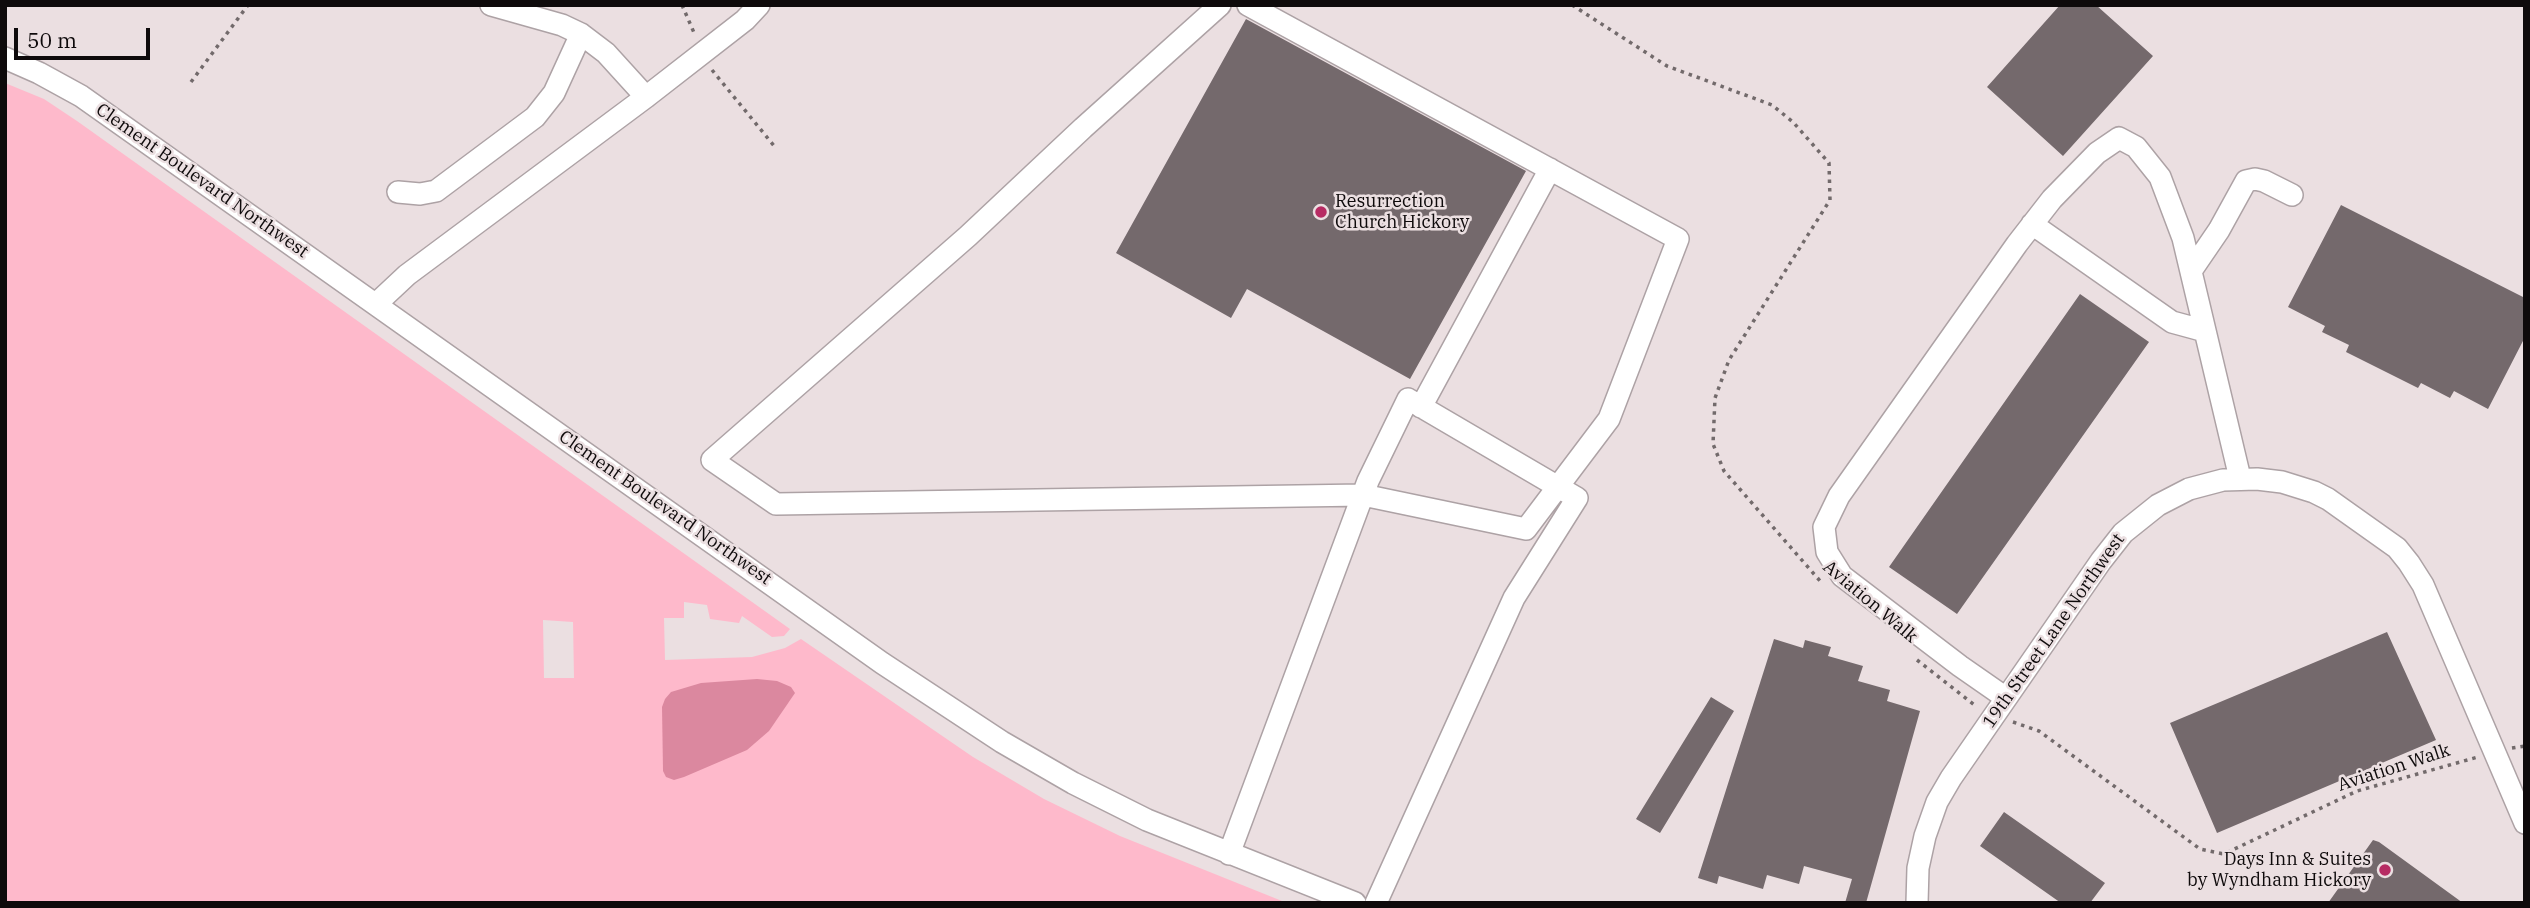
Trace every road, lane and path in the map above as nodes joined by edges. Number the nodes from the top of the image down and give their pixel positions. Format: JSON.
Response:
{"nodes":[{"id":1,"x":248,"y":5,"type":"edge"},
{"id":2,"x":491,"y":5,"type":"edge"},
{"id":3,"x":682,"y":5,"type":"edge"},
{"id":4,"x":759,"y":5,"type":"edge"},
{"id":5,"x":1220,"y":5,"type":"edge"},
{"id":6,"x":1248,"y":5,"type":"edge"},
{"id":7,"x":1572,"y":5,"type":"edge"},
{"id":8,"x":581,"y":34,"type":"junction"},
{"id":9,"x":687,"y":43,"type":"dead end"},
{"id":10,"x":5,"y":58,"type":"edge"},
{"id":11,"x":710,"y":67,"type":"dead end"},
{"id":12,"x":191,"y":82,"type":"dead end"},
{"id":13,"x":646,"y":97,"type":"junction"},
{"id":14,"x":775,"y":147,"type":"dead end"},
{"id":15,"x":1550,"y":169,"type":"junction"},
{"id":16,"x":398,"y":192,"type":"dead end"},
{"id":17,"x":2292,"y":195,"type":"dead end"},
{"id":18,"x":2032,"y":224,"type":"junction"},
{"id":19,"x":2191,"y":271,"type":"junction"},
{"id":20,"x":376,"y":304,"type":"junction"},
{"id":21,"x":2205,"y":331,"type":"junction"},
{"id":22,"x":1422,"y":407,"type":"junction"},
{"id":23,"x":2240,"y":478,"type":"junction"},
{"id":24,"x":1558,"y":487,"type":"junction"},
{"id":25,"x":1363,"y":495,"type":"junction"},
{"id":26,"x":1828,"y":587,"type":"dead end"},
{"id":27,"x":1913,"y":657,"type":"dead end"},
{"id":28,"x":2006,"y":698,"type":"junction"},
{"id":29,"x":1993,"y":716,"type":"junction"},
{"id":30,"x":2525,"y":746,"type":"edge"},
{"id":31,"x":2494,"y":752,"type":"junction"},
{"id":32,"x":2525,"y":823,"type":"edge"},
{"id":33,"x":1229,"y":854,"type":"junction"},
{"id":34,"x":1355,"y":903,"type":"edge"},
{"id":35,"x":1376,"y":903,"type":"edge"},
{"id":36,"x":1917,"y":903,"type":"edge"}],
"edges":[{"from":1,"to":12,"type":"path"},
{"from":2,"to":8,"type":"street"},
{"from":3,"to":9,"type":"path"},
{"from":4,"to":13,"type":"street"},
{"from":5,"to":25,"type":"street"},
{"from":6,"to":15,"type":"street"},
{"from":7,"to":26,"type":"path","name":"Aviation Walk"},
{"from":8,"to":13,"type":"street"},
{"from":8,"to":16,"type":"street"},
{"from":10,"to":20,"type":"street","name":"Clement Boulevard Northwest"},
{"from":11,"to":14,"type":"path"},
{"from":13,"to":20,"type":"street"},
{"from":15,"to":22,"type":"street"},
{"from":15,"to":24,"type":"street"},
{"from":17,"to":19,"type":"street"},
{"from":18,"to":19,"type":"street"},
{"from":18,"to":21,"type":"street"},
{"from":18,"to":28,"type":"street"},
{"from":19,"to":21,"type":"street"},
{"from":20,"to":33,"type":"street","name":"Clement Boulevard Northwest"},
{"from":21,"to":23,"type":"street"},
{"from":22,"to":24,"type":"street"},
{"from":22,"to":25,"type":"street"},
{"from":23,"to":28,"type":"street","name":"19th Street Lane Northwest"},
{"from":23,"to":31,"type":"street","name":"19th Street Lane Northwest"},
{"from":24,"to":25,"type":"street"},
{"from":24,"to":35,"type":"street"},
{"from":25,"to":33,"type":"street"},
{"from":27,"to":29,"type":"path","name":"Aviation Walk"},
{"from":28,"to":29,"type":"street","name":"19th Street Lane Northwest"},
{"from":29,"to":31,"type":"path","name":"Aviation Walk"},
{"from":29,"to":36,"type":"street","name":"19th Street Lane Northwest"},
{"from":30,"to":31,"type":"path","name":"Aviation Walk"},
{"from":31,"to":32,"type":"street","name":"19th Street Lane Northwest"},
{"from":33,"to":34,"type":"street","name":"Clement Boulevard Northwest"}]}
